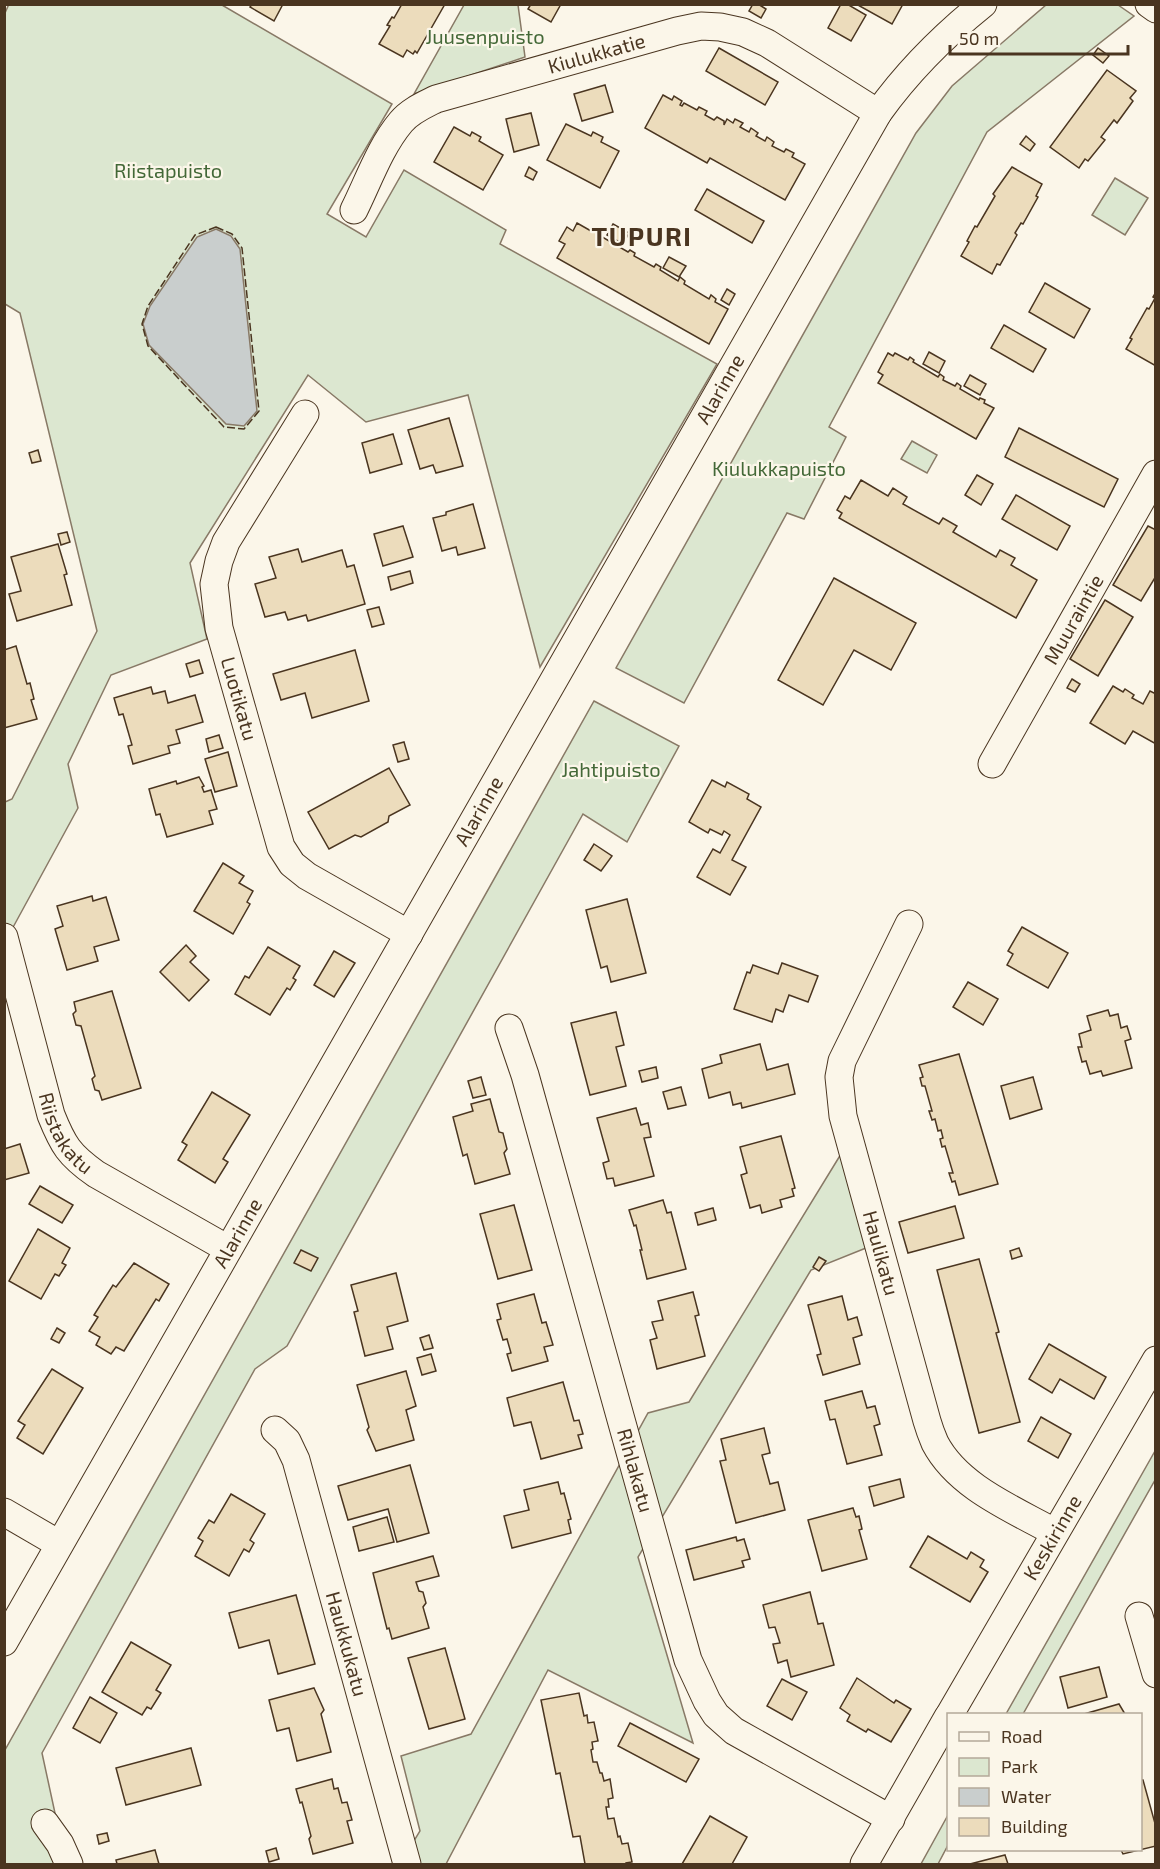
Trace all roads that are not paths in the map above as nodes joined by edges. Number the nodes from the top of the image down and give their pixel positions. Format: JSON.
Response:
{"nodes":[{"id":1,"x":983,"y":4,"type":"edge"},
{"id":2,"x":1149,"y":4,"type":"edge"},
{"id":3,"x":1155,"y":9,"type":"edge"},
{"id":4,"x":878,"y":113,"type":"junction"},
{"id":5,"x":354,"y":210,"type":"dead end"},
{"id":6,"x":305,"y":414,"type":"dead end"},
{"id":7,"x":1155,"y":474,"type":"edge"},
{"id":8,"x":992,"y":764,"type":"dead end"},
{"id":9,"x":909,"y":924,"type":"dead end"},
{"id":10,"x":409,"y":934,"type":"junction"},
{"id":11,"x":4,"y":937,"type":"edge"},
{"id":12,"x":509,"y":1028,"type":"dead end"},
{"id":13,"x":228,"y":1249,"type":"junction"},
{"id":14,"x":1155,"y":1360,"type":"edge"},
{"id":15,"x":274,"y":1430,"type":"dead end"},
{"id":16,"x":4,"y":1512,"type":"edge"},
{"id":17,"x":1054,"y":1532,"type":"junction"},
{"id":18,"x":59,"y":1544,"type":"junction"},
{"id":19,"x":1140,"y":1616,"type":"dead end"},
{"id":20,"x":4,"y":1642,"type":"edge"},
{"id":21,"x":1155,"y":1674,"type":"edge"},
{"id":22,"x":951,"y":1713,"type":"edge"},
{"id":23,"x":947,"y":1720,"type":"edge"},
{"id":24,"x":891,"y":1819,"type":"junction"},
{"id":25,"x":45,"y":1823,"type":"dead end"},
{"id":26,"x":69,"y":1864,"type":"edge"},
{"id":27,"x":407,"y":1864,"type":"edge"},
{"id":28,"x":864,"y":1864,"type":"edge"}],
"edges":[{"from":1,"to":4,"type":"street","name":"Alarinne"},
{"from":2,"to":3,"type":"street"},
{"from":4,"to":5,"type":"street","name":"Kiulukkatie"},
{"from":4,"to":10,"type":"street","name":"Alarinne"},
{"from":6,"to":10,"type":"street","name":"Luotikatu"},
{"from":7,"to":8,"type":"street","name":"Muuraintie"},
{"from":9,"to":17,"type":"street","name":"Haulikatu"},
{"from":10,"to":13,"type":"street","name":"Alarinne"},
{"from":11,"to":13,"type":"street","name":"Riistakatu"},
{"from":12,"to":24,"type":"street","name":"Rihlakatu"},
{"from":13,"to":18,"type":"street","name":"Alarinne"},
{"from":14,"to":17,"type":"street","name":"Keskirinne"},
{"from":15,"to":27,"type":"street","name":"Haukkukatu"},
{"from":16,"to":18,"type":"street"},
{"from":17,"to":22,"type":"street","name":"Keskirinne"},
{"from":18,"to":20,"type":"street","name":"Alarinne"},
{"from":19,"to":21,"type":"street"},
{"from":23,"to":24,"type":"street","name":"Keskirinne"},
{"from":24,"to":28,"type":"street","name":"Keskirinne"},
{"from":25,"to":26,"type":"street"}]}
